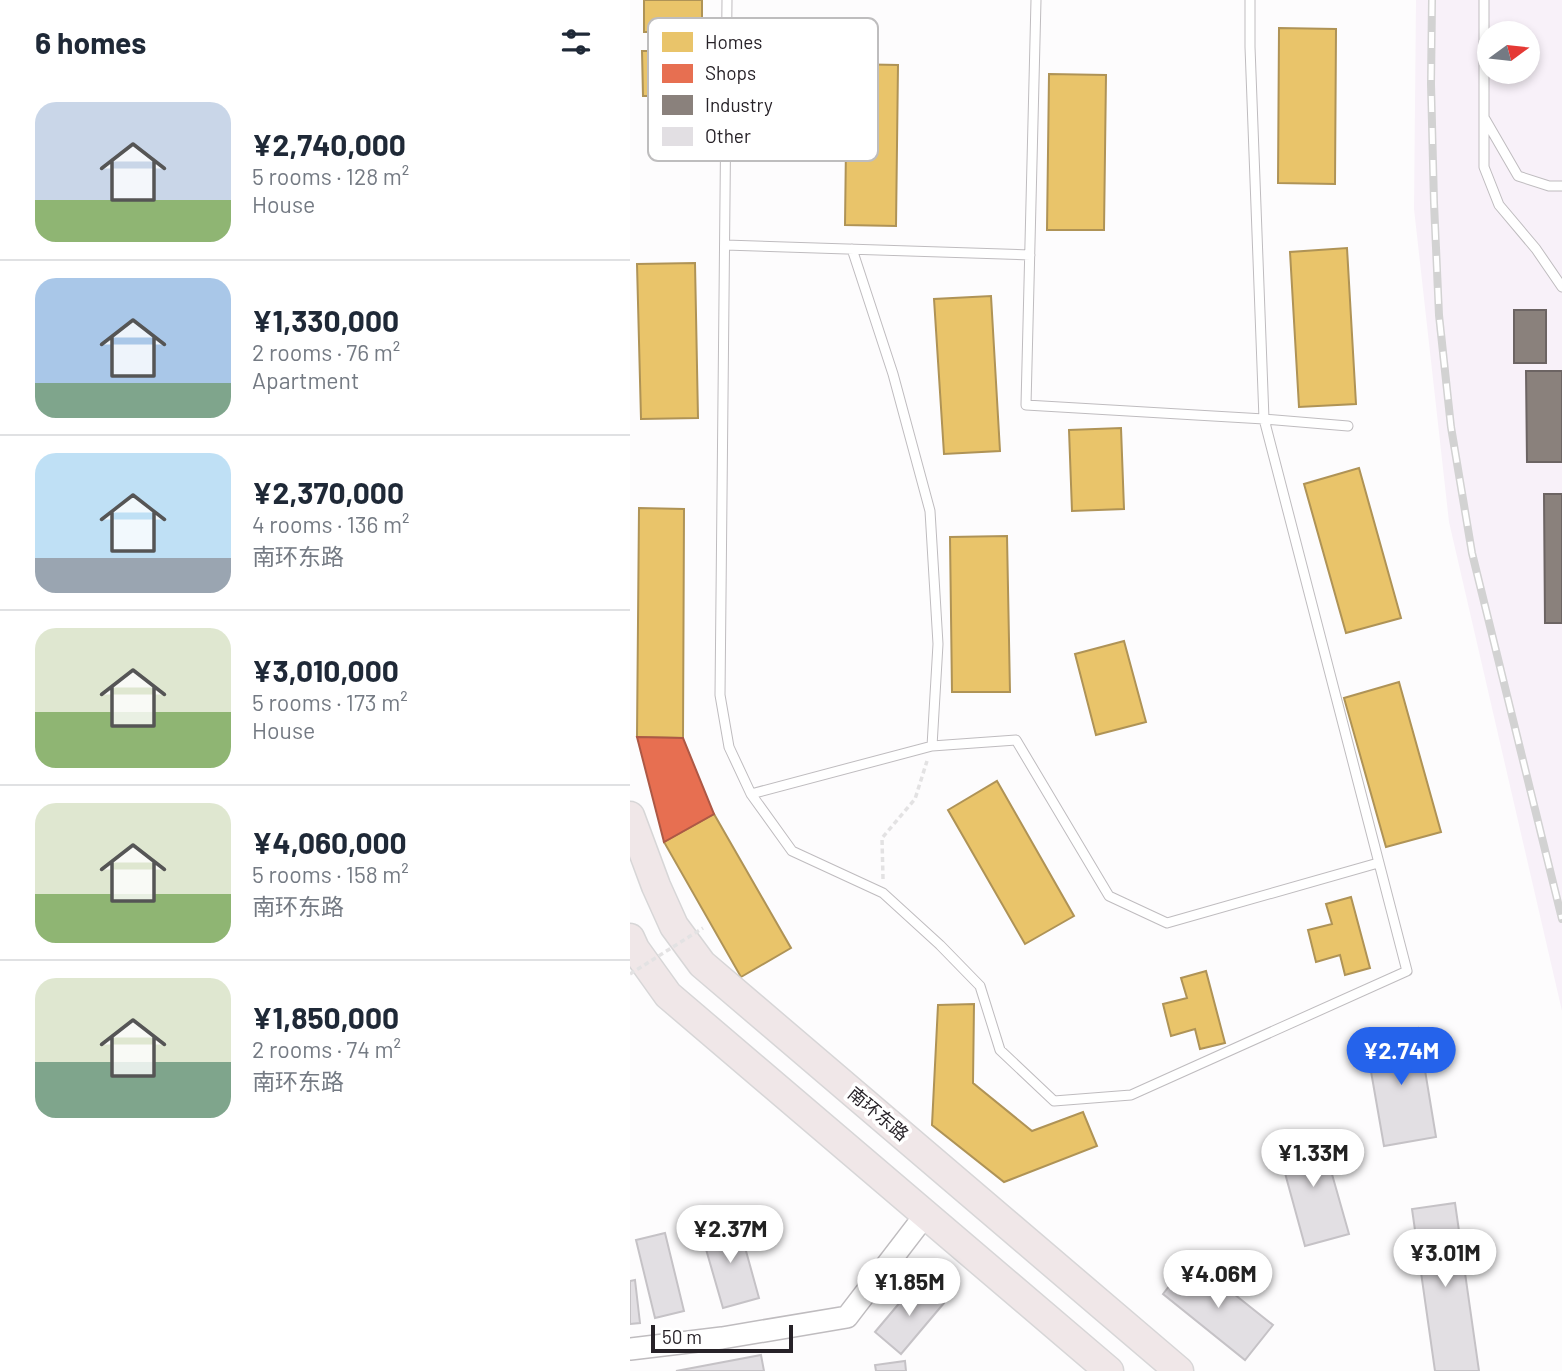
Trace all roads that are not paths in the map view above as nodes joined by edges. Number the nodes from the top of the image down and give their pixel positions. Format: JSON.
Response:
{"nodes":[{"id":1,"x":727,"y":0,"type":"edge"},
{"id":2,"x":1036,"y":0,"type":"edge"},
{"id":3,"x":1250,"y":0,"type":"edge"},
{"id":4,"x":1484,"y":0,"type":"edge"},
{"id":5,"x":727,"y":18,"type":"edge"},
{"id":6,"x":1484,"y":117,"type":"junction"},
{"id":7,"x":725,"y":161,"type":"edge"},
{"id":8,"x":1562,"y":186,"type":"edge"},
{"id":9,"x":724,"y":246,"type":"junction"},
{"id":10,"x":852,"y":249,"type":"junction"},
{"id":11,"x":1030,"y":255,"type":"junction"},
{"id":12,"x":1562,"y":287,"type":"edge"},
{"id":13,"x":1264,"y":419,"type":"junction"},
{"id":14,"x":1348,"y":426,"type":"dead end"},
{"id":15,"x":932,"y":746,"type":"junction"},
{"id":16,"x":751,"y":794,"type":"junction"},
{"id":17,"x":630,"y":816,"type":"edge"},
{"id":18,"x":1378,"y":863,"type":"junction"},
{"id":19,"x":630,"y":938,"type":"edge"},
{"id":20,"x":926,"y":1214,"type":"junction"},
{"id":21,"x":630,"y":1349,"type":"edge"},
{"id":22,"x":1109,"y":1371,"type":"edge"},
{"id":23,"x":1179,"y":1371,"type":"edge"}],
"edges":[{"from":1,"to":5,"type":"lane"},
{"from":2,"to":11,"type":"lane"},
{"from":3,"to":13,"type":"lane"},
{"from":4,"to":6,"type":"lane"},
{"from":6,"to":8,"type":"lane"},
{"from":6,"to":12,"type":"lane"},
{"from":7,"to":9,"type":"lane"},
{"from":9,"to":10,"type":"lane"},
{"from":9,"to":16,"type":"lane"},
{"from":10,"to":11,"type":"lane"},
{"from":10,"to":15,"type":"lane"},
{"from":11,"to":13,"type":"lane"},
{"from":13,"to":14,"type":"lane"},
{"from":13,"to":18,"type":"lane"},
{"from":15,"to":16,"type":"lane"},
{"from":15,"to":18,"type":"lane"},
{"from":16,"to":18,"type":"lane"},
{"from":17,"to":23,"type":"highway","name":"南环东路"},
{"from":19,"to":20,"type":"highway"},
{"from":20,"to":21,"type":"street"},
{"from":20,"to":22,"type":"highway"}]}
